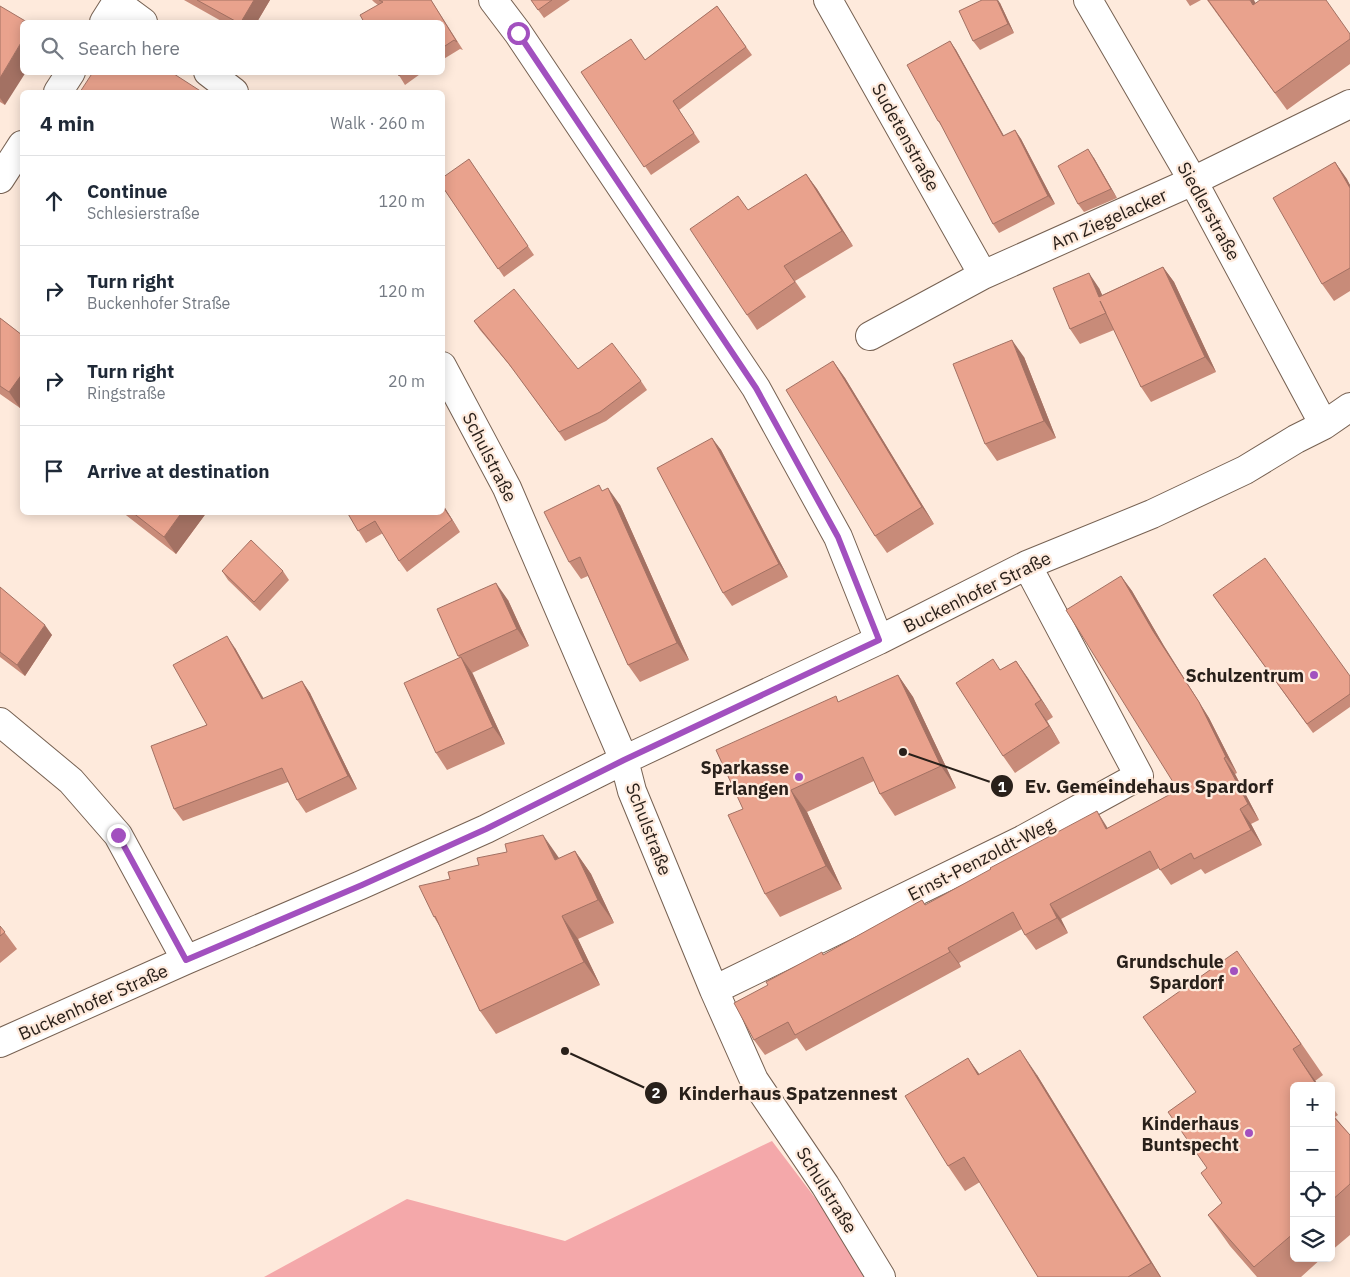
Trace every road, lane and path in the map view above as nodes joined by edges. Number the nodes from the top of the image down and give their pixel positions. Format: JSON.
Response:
{"nodes":[{"id":1,"x":493,"y":0,"type":"edge"},
{"id":2,"x":828,"y":0,"type":"edge"},
{"id":3,"x":1088,"y":0,"type":"edge"},
{"id":4,"x":113,"y":8,"type":"edge"},
{"id":5,"x":139,"y":20,"type":"edge"},
{"id":6,"x":69,"y":75,"type":"edge"},
{"id":7,"x":212,"y":75,"type":"edge"},
{"id":8,"x":59,"y":90,"type":"edge"},
{"id":9,"x":231,"y":90,"type":"edge"},
{"id":10,"x":1350,"y":104,"type":"edge"},
{"id":11,"x":20,"y":148,"type":"edge"},
{"id":12,"x":0,"y":180,"type":"edge"},
{"id":13,"x":1193,"y":181,"type":"junction"},
{"id":14,"x":983,"y":275,"type":"junction"},
{"id":15,"x":870,"y":336,"type":"dead end"},
{"id":16,"x":445,"y":372,"type":"edge"},
{"id":17,"x":1350,"y":407,"type":"edge"},
{"id":18,"x":1324,"y":426,"type":"junction"},
{"id":19,"x":1027,"y":565,"type":"junction"},
{"id":20,"x":879,"y":640,"type":"junction"},
{"id":21,"x":0,"y":722,"type":"edge"},
{"id":22,"x":624,"y":760,"type":"junction"},
{"id":23,"x":186,"y":960,"type":"junction"},
{"id":24,"x":714,"y":990,"type":"junction"},
{"id":25,"x":0,"y":1043,"type":"edge"},
{"id":26,"x":881,"y":1277,"type":"edge"}],
"edges":[{"from":1,"to":20,"type":"street"},
{"from":2,"to":14,"type":"street","name":"Sudetenstraße"},
{"from":3,"to":13,"type":"street","name":"Siedlerstraße"},
{"from":4,"to":5,"type":"street"},
{"from":6,"to":8,"type":"street"},
{"from":7,"to":9,"type":"street"},
{"from":10,"to":13,"type":"street","name":"Am Ziegelacker"},
{"from":11,"to":12,"type":"street"},
{"from":13,"to":14,"type":"street","name":"Am Ziegelacker"},
{"from":13,"to":18,"type":"street","name":"Siedlerstraße"},
{"from":14,"to":15,"type":"street","name":"Am Ziegelacker"},
{"from":16,"to":22,"type":"street","name":"Schulstraße"},
{"from":17,"to":18,"type":"street","name":"Buckenhofer Straße"},
{"from":18,"to":19,"type":"street","name":"Buckenhofer Straße"},
{"from":19,"to":20,"type":"street","name":"Buckenhofer Straße"},
{"from":19,"to":24,"type":"street","name":"Ernst-Penzoldt-Weg"},
{"from":20,"to":22,"type":"street","name":"Buckenhofer Straße"},
{"from":21,"to":23,"type":"street"},
{"from":22,"to":23,"type":"street","name":"Buckenhofer Straße"},
{"from":22,"to":24,"type":"street","name":"Schulstraße"},
{"from":23,"to":25,"type":"street","name":"Buckenhofer Straße"},
{"from":24,"to":26,"type":"street","name":"Schulstraße"}]}
